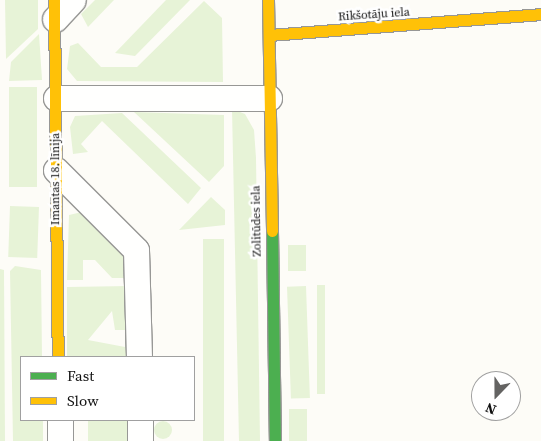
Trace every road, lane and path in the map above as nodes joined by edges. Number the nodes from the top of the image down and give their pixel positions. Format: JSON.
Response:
{"nodes":[{"id":1,"x":73,"y":0,"type":"edge"},
{"id":2,"x":268,"y":0,"type":"edge"},
{"id":3,"x":54,"y":10,"type":"edge"},
{"id":4,"x":541,"y":14,"type":"edge"},
{"id":5,"x":269,"y":35,"type":"junction"},
{"id":6,"x":56,"y":98,"type":"junction"},
{"id":7,"x":269,"y":98,"type":"junction"},
{"id":8,"x":56,"y":170,"type":"junction"},
{"id":9,"x":58,"y":356,"type":"edge"},
{"id":10,"x":138,"y":356,"type":"edge"},
{"id":11,"x":60,"y":421,"type":"edge"},
{"id":12,"x":140,"y":421,"type":"edge"},
{"id":13,"x":60,"y":441,"type":"edge"},
{"id":14,"x":140,"y":441,"type":"edge"},
{"id":15,"x":275,"y":441,"type":"edge"}],
"edges":[{"from":1,"to":3,"type":"street"},
{"from":2,"to":5,"type":"street","name":"Zolitūdes iela"},
{"from":3,"to":6,"type":"street","name":"Imantas 18. līnija"},
{"from":4,"to":5,"type":"street","name":"Rikšotāju iela"},
{"from":5,"to":7,"type":"street","name":"Zolitūdes iela"},
{"from":6,"to":7,"type":"street"},
{"from":6,"to":8,"type":"street","name":"Imantas 18. līnija"},
{"from":7,"to":15,"type":"street","name":"Zolitūdes iela"},
{"from":8,"to":9,"type":"street","name":"Imantas 18. līnija"},
{"from":8,"to":10,"type":"street"},
{"from":11,"to":13,"type":"street"},
{"from":12,"to":14,"type":"street"}]}
